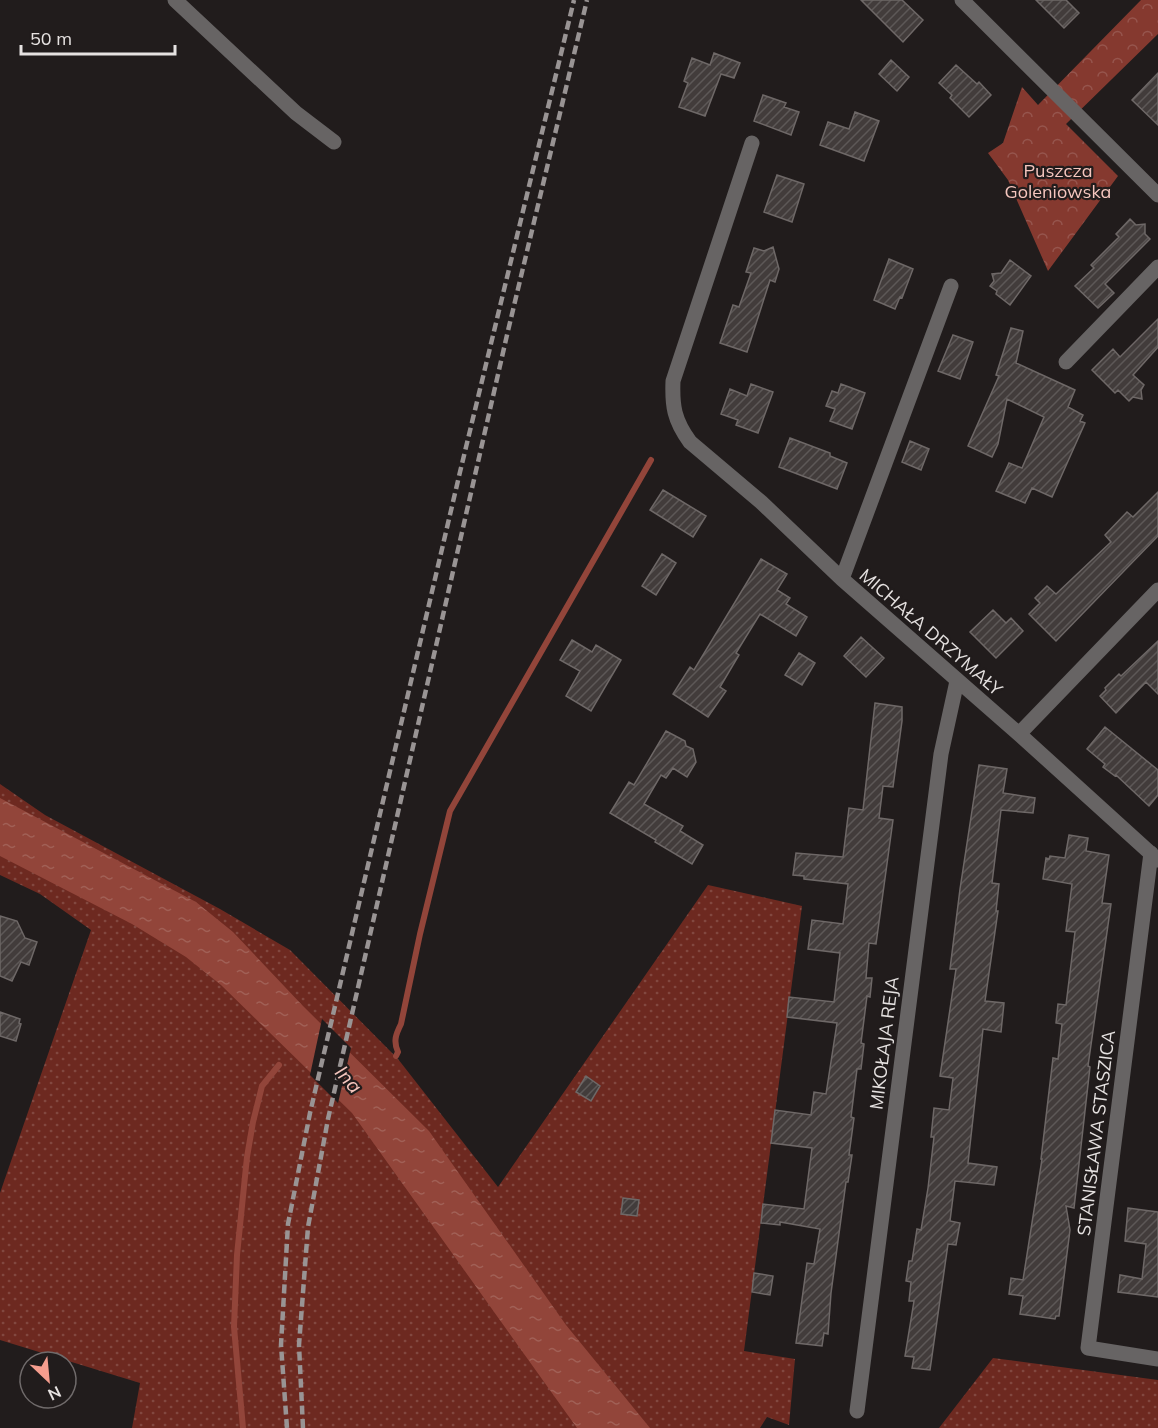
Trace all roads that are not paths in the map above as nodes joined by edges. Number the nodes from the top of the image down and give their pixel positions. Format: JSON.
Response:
{"nodes":[{"id":1,"x":175,"y":0,"type":"edge"},
{"id":2,"x":962,"y":0,"type":"edge"},
{"id":3,"x":334,"y":142,"type":"dead end"},
{"id":4,"x":752,"y":143,"type":"dead end"},
{"id":5,"x":1158,"y":195,"type":"edge"},
{"id":6,"x":1158,"y":267,"type":"edge"},
{"id":7,"x":951,"y":286,"type":"dead end"},
{"id":8,"x":1066,"y":362,"type":"dead end"},
{"id":9,"x":842,"y":579,"type":"junction"},
{"id":10,"x":1158,"y":590,"type":"edge"},
{"id":11,"x":957,"y":681,"type":"junction"},
{"id":12,"x":1019,"y":734,"type":"junction"},
{"id":13,"x":1154,"y":857,"type":"edge"},
{"id":14,"x":1158,"y":1359,"type":"edge"},
{"id":15,"x":857,"y":1411,"type":"dead end"}],
"edges":[{"from":1,"to":3,"type":"street"},
{"from":2,"to":5,"type":"street"},
{"from":4,"to":9,"type":"street","name":"MICHAŁA DRZYMAŁY"},
{"from":6,"to":8,"type":"street"},
{"from":7,"to":9,"type":"street"},
{"from":9,"to":11,"type":"street","name":"MICHAŁA DRZYMAŁY"},
{"from":10,"to":12,"type":"street"},
{"from":11,"to":12,"type":"street","name":"MICHAŁA DRZYMAŁY"},
{"from":11,"to":15,"type":"street","name":"MIKOŁAJA REJA"},
{"from":12,"to":13,"type":"street","name":"MICHAŁA DRZYMAŁY"},
{"from":13,"to":14,"type":"street","name":"STANISŁAWA STASZICA"}]}
